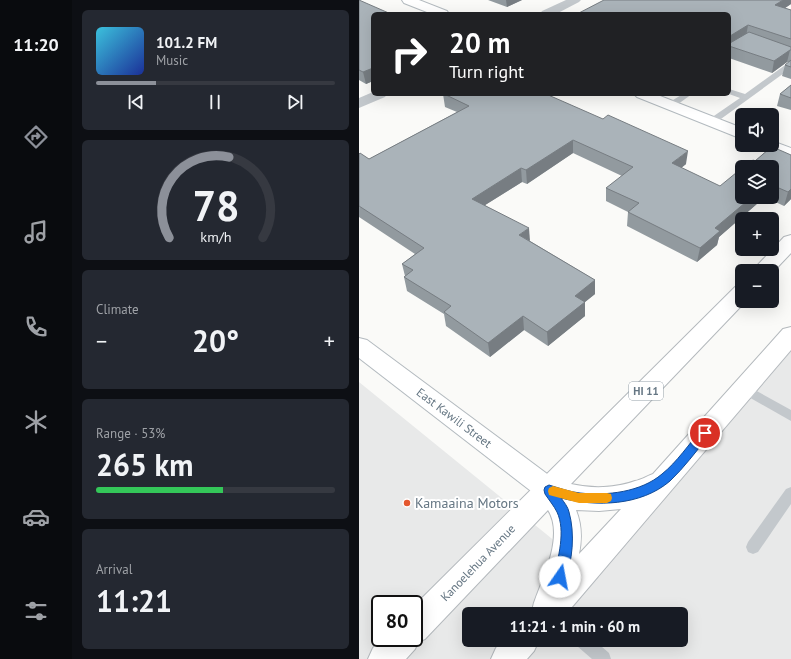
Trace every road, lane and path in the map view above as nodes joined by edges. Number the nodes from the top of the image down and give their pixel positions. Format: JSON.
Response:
{"nodes":[{"id":1,"x":408,"y":0,"type":"edge"},
{"id":2,"x":575,"y":0,"type":"edge"},
{"id":3,"x":438,"y":12,"type":"edge"},
{"id":4,"x":550,"y":12,"type":"edge"},
{"id":5,"x":791,"y":65,"type":"edge"},
{"id":6,"x":731,"y":92,"type":"edge"},
{"id":7,"x":376,"y":96,"type":"edge"},
{"id":8,"x":647,"y":96,"type":"edge"},
{"id":9,"x":685,"y":96,"type":"edge"},
{"id":10,"x":745,"y":97,"type":"junction"},
{"id":11,"x":359,"y":104,"type":"edge"},
{"id":12,"x":671,"y":106,"type":"junction"},
{"id":13,"x":711,"y":122,"type":"junction"},
{"id":14,"x":735,"y":131,"type":"edge"},
{"id":15,"x":779,"y":149,"type":"edge"},
{"id":16,"x":791,"y":154,"type":"edge"},
{"id":17,"x":791,"y":241,"type":"edge"},
{"id":18,"x":769,"y":264,"type":"edge"},
{"id":19,"x":735,"y":299,"type":"edge"},
{"id":20,"x":791,"y":335,"type":"edge"},
{"id":21,"x":359,"y":346,"type":"edge"},
{"id":22,"x":744,"y":389,"type":"junction"},
{"id":23,"x":791,"y":416,"type":"edge"},
{"id":24,"x":666,"y":477,"type":"junction"},
{"id":25,"x":549,"y":490,"type":"junction"},
{"id":26,"x":791,"y":493,"type":"edge"},
{"id":27,"x":753,"y":547,"type":"dead end"},
{"id":28,"x":550,"y":607,"type":"edge"},
{"id":29,"x":553,"y":607,"type":"edge"},
{"id":30,"x":423,"y":619,"type":"edge"},
{"id":31,"x":395,"y":647,"type":"edge"},
{"id":32,"x":517,"y":647,"type":"edge"},
{"id":33,"x":590,"y":647,"type":"edge"},
{"id":34,"x":384,"y":659,"type":"edge"},
{"id":35,"x":507,"y":659,"type":"edge"},
{"id":36,"x":603,"y":659,"type":"edge"}],
"edges":[{"from":1,"to":3,"type":"main road"},
{"from":2,"to":4,"type":"street"},
{"from":5,"to":10,"type":"lane"},
{"from":6,"to":10,"type":"lane"},
{"from":7,"to":11,"type":"street"},
{"from":8,"to":12,"type":"main road"},
{"from":9,"to":12,"type":"lane"},
{"from":10,"to":13,"type":"lane"},
{"from":12,"to":13,"type":"main road"},
{"from":13,"to":14,"type":"main road"},
{"from":15,"to":16,"type":"main road"},
{"from":17,"to":18,"type":"main road"},
{"from":19,"to":25,"type":"main road","name":"Kanoelehua Avenue","number":"HI 11"},
{"from":20,"to":22,"type":"main road"},
{"from":21,"to":25,"type":"main road","name":"East Kawili Street"},
{"from":22,"to":23,"type":"lane"},
{"from":22,"to":24,"type":"main road"},
{"from":24,"to":25,"type":"main road"},
{"from":24,"to":29,"type":"main road"},
{"from":25,"to":28,"type":"main road"},
{"from":25,"to":30,"type":"main road","name":"Kanoelehua Avenue","number":"HI 11"},
{"from":26,"to":27,"type":"lane"},
{"from":31,"to":34,"type":"main road"},
{"from":32,"to":35,"type":"main road"},
{"from":33,"to":36,"type":"lane"}]}
